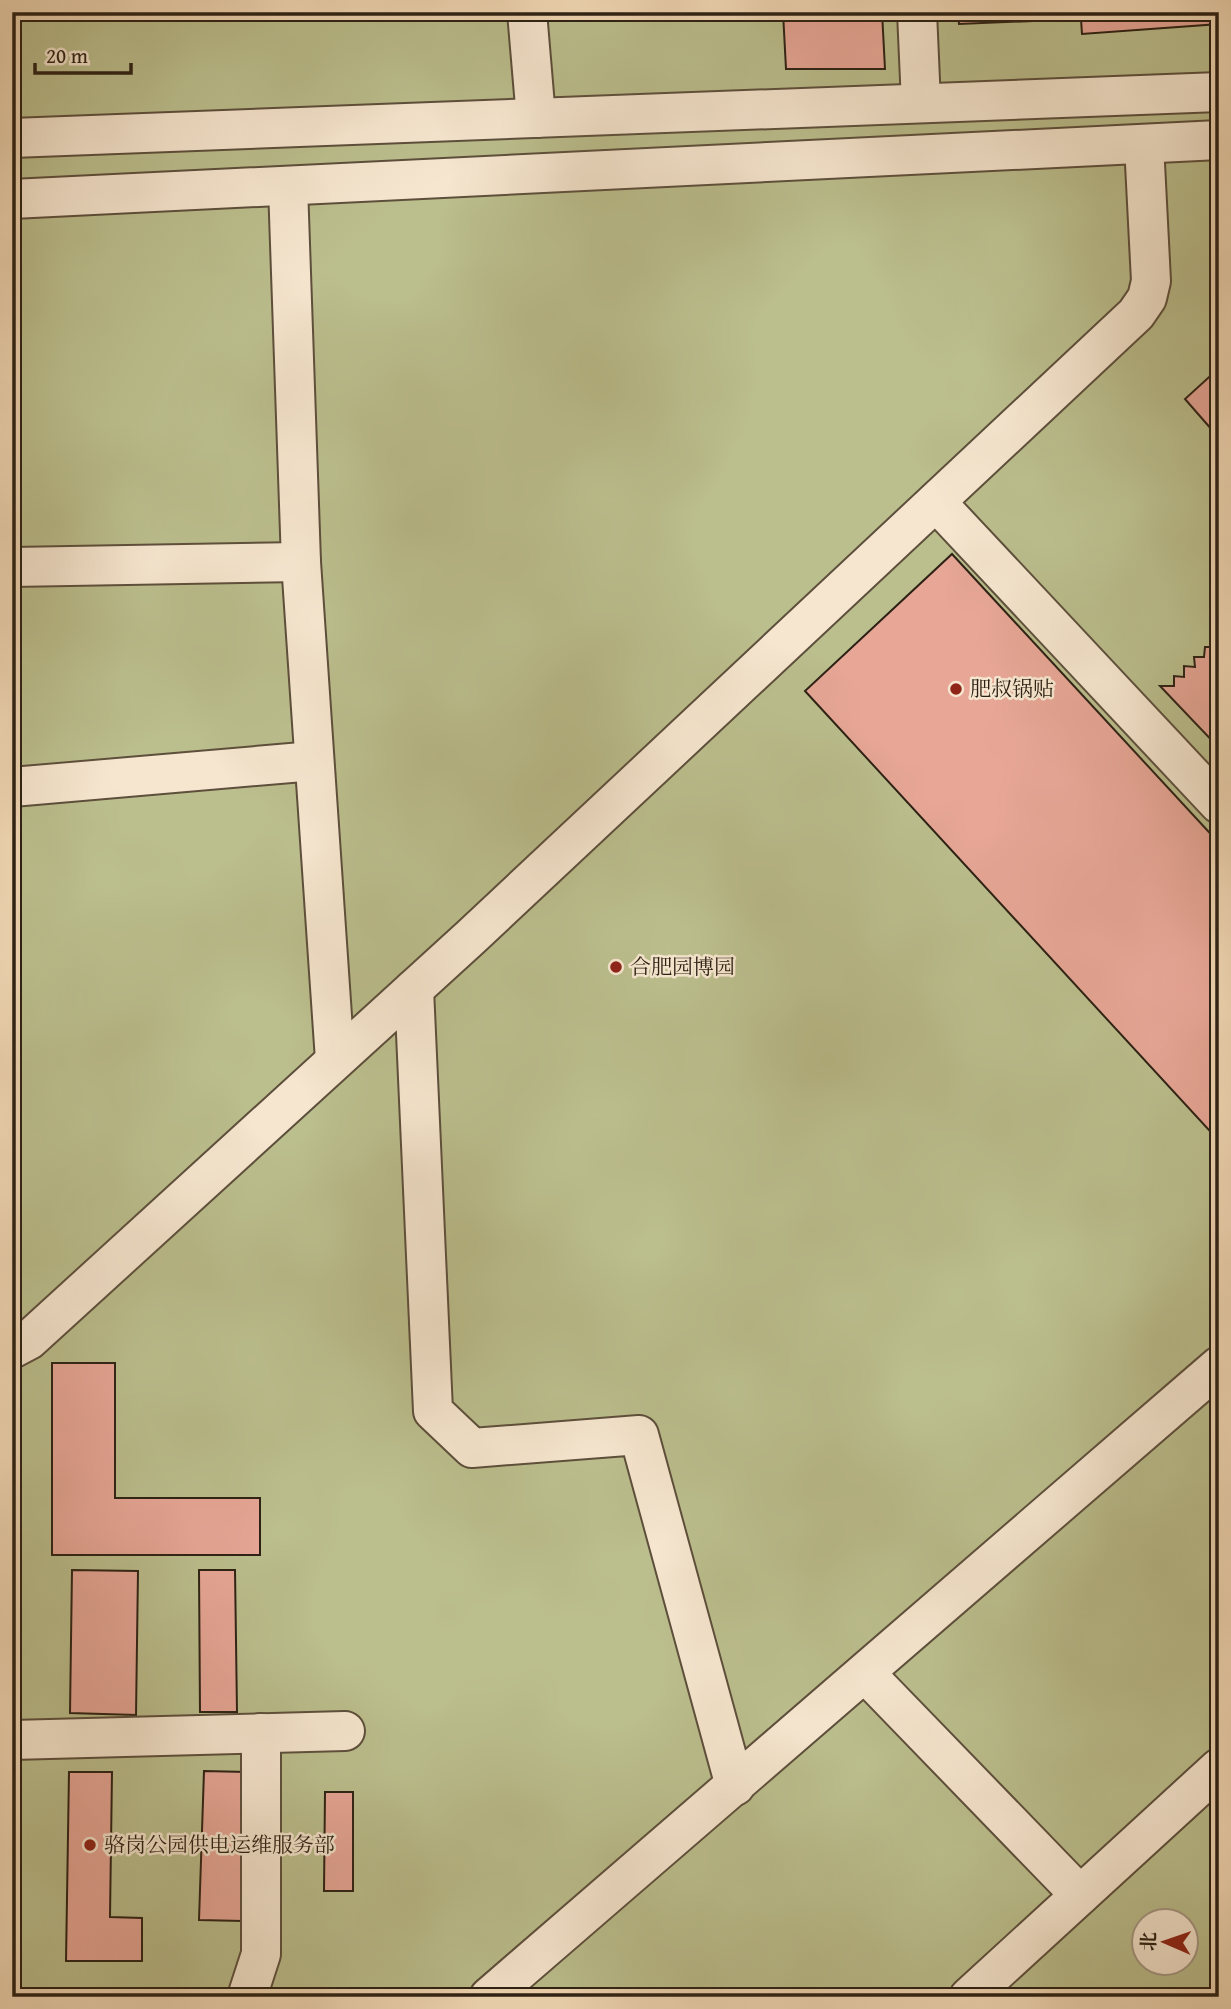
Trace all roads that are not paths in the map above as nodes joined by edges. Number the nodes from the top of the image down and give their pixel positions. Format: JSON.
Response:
{"nodes":[{"id":1,"x":527,"y":12,"type":"edge"},
{"id":2,"x":917,"y":12,"type":"edge"},
{"id":3,"x":1219,"y":92,"type":"edge"},
{"id":4,"x":921,"y":103,"type":"junction"},
{"id":5,"x":536,"y":118,"type":"junction"},
{"id":6,"x":12,"y":138,"type":"edge"},
{"id":7,"x":1219,"y":140,"type":"edge"},
{"id":8,"x":1144,"y":144,"type":"junction"},
{"id":9,"x":288,"y":186,"type":"junction"},
{"id":10,"x":12,"y":200,"type":"edge"},
{"id":11,"x":936,"y":502,"type":"junction"},
{"id":12,"x":301,"y":562,"type":"junction"},
{"id":13,"x":12,"y":567,"type":"edge"},
{"id":14,"x":314,"y":761,"type":"junction"},
{"id":15,"x":12,"y":787,"type":"edge"},
{"id":16,"x":1219,"y":804,"type":"edge"},
{"id":17,"x":414,"y":989,"type":"junction"},
{"id":18,"x":335,"y":1060,"type":"junction"},
{"id":19,"x":12,"y":1349,"type":"edge"},
{"id":20,"x":1219,"y":1366,"type":"edge"},
{"id":21,"x":865,"y":1673,"type":"junction"},
{"id":22,"x":345,"y":1731,"type":"dead end"},
{"id":23,"x":261,"y":1733,"type":"junction"},
{"id":24,"x":12,"y":1740,"type":"edge"},
{"id":25,"x":1219,"y":1768,"type":"edge"},
{"id":26,"x":735,"y":1786,"type":"junction"},
{"id":27,"x":1080,"y":1895,"type":"junction"},
{"id":28,"x":247,"y":1997,"type":"edge"},
{"id":29,"x":489,"y":1997,"type":"edge"},
{"id":30,"x":969,"y":1997,"type":"edge"}],
"edges":[{"from":1,"to":5,"type":"street"},
{"from":2,"to":4,"type":"street"},
{"from":3,"to":4,"type":"street"},
{"from":4,"to":5,"type":"street"},
{"from":5,"to":6,"type":"street"},
{"from":7,"to":8,"type":"street"},
{"from":8,"to":9,"type":"street"},
{"from":8,"to":11,"type":"street"},
{"from":9,"to":10,"type":"street"},
{"from":9,"to":12,"type":"street"},
{"from":11,"to":16,"type":"street"},
{"from":11,"to":17,"type":"street"},
{"from":12,"to":13,"type":"street"},
{"from":12,"to":14,"type":"street"},
{"from":14,"to":15,"type":"street"},
{"from":14,"to":18,"type":"street"},
{"from":17,"to":18,"type":"street"},
{"from":17,"to":26,"type":"street"},
{"from":18,"to":19,"type":"street"},
{"from":20,"to":21,"type":"street"},
{"from":21,"to":26,"type":"street"},
{"from":21,"to":27,"type":"street"},
{"from":22,"to":23,"type":"street"},
{"from":23,"to":24,"type":"street"},
{"from":23,"to":28,"type":"street"},
{"from":25,"to":27,"type":"street"},
{"from":26,"to":29,"type":"street"},
{"from":27,"to":30,"type":"street"}]}
